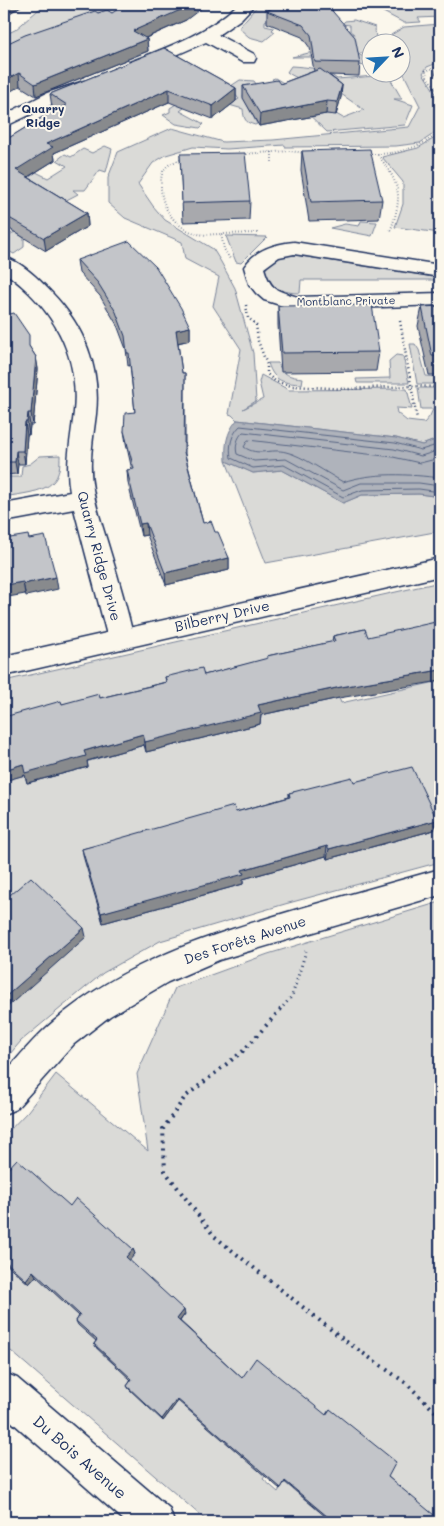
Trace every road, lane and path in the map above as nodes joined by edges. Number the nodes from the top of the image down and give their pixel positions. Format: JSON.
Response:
{"nodes":[{"id":1,"x":247,"y":4,"type":"edge"},
{"id":2,"x":207,"y":36,"type":"junction"},
{"id":3,"x":248,"y":58,"type":"dead end"},
{"id":4,"x":440,"y":65,"type":"edge"},
{"id":5,"x":123,"y":71,"type":"edge"},
{"id":6,"x":98,"y":80,"type":"edge"},
{"id":7,"x":440,"y":93,"type":"edge"},
{"id":8,"x":4,"y":122,"type":"edge"},
{"id":9,"x":272,"y":152,"type":"dead end"},
{"id":10,"x":378,"y":155,"type":"dead end"},
{"id":11,"x":272,"y":163,"type":"dead end"},
{"id":12,"x":390,"y":232,"type":"dead end"},
{"id":13,"x":261,"y":233,"type":"dead end"},
{"id":14,"x":221,"y":234,"type":"dead end"},
{"id":15,"x":4,"y":263,"type":"edge"},
{"id":16,"x":440,"y":271,"type":"edge"},
{"id":17,"x":440,"y":299,"type":"edge"},
{"id":18,"x":396,"y":300,"type":"junction"},
{"id":19,"x":417,"y":419,"type":"dead end"},
{"id":20,"x":84,"y":499,"type":"junction"},
{"id":21,"x":4,"y":513,"type":"edge"},
{"id":22,"x":440,"y":567,"type":"edge"},
{"id":23,"x":121,"y":639,"type":"junction"},
{"id":24,"x":4,"y":666,"type":"edge"},
{"id":25,"x":440,"y":882,"type":"edge"},
{"id":26,"x":298,"y":923,"type":"junction"},
{"id":27,"x":4,"y":1098,"type":"edge"},
{"id":28,"x":4,"y":1391,"type":"edge"},
{"id":29,"x":440,"y":1416,"type":"edge"},
{"id":30,"x":155,"y":1522,"type":"edge"}],
"edges":[{"from":1,"to":2,"type":"street"},
{"from":2,"to":3,"type":"street"},
{"from":2,"to":5,"type":"street"},
{"from":4,"to":7,"type":"path"},
{"from":6,"to":8,"type":"street"},
{"from":9,"to":11,"type":"path"},
{"from":10,"to":12,"type":"path"},
{"from":13,"to":14,"type":"path"},
{"from":15,"to":20,"type":"street","name":"Quarry Ridge Drive"},
{"from":16,"to":18,"type":"street","name":"Montblanc Private"},
{"from":17,"to":18,"type":"street","name":"Montblanc Private"},
{"from":18,"to":19,"type":"path"},
{"from":20,"to":21,"type":"street"},
{"from":20,"to":23,"type":"street","name":"Quarry Ridge Drive"},
{"from":22,"to":23,"type":"street","name":"Bilberry Drive"},
{"from":23,"to":24,"type":"street","name":"Bilberry Drive"},
{"from":25,"to":26,"type":"street","name":"Des Forêts Avenue"},
{"from":26,"to":27,"type":"street","name":"Des Forêts Avenue"},
{"from":26,"to":29,"type":"path"},
{"from":28,"to":30,"type":"street","name":"Du Bois Avenue"}]}
